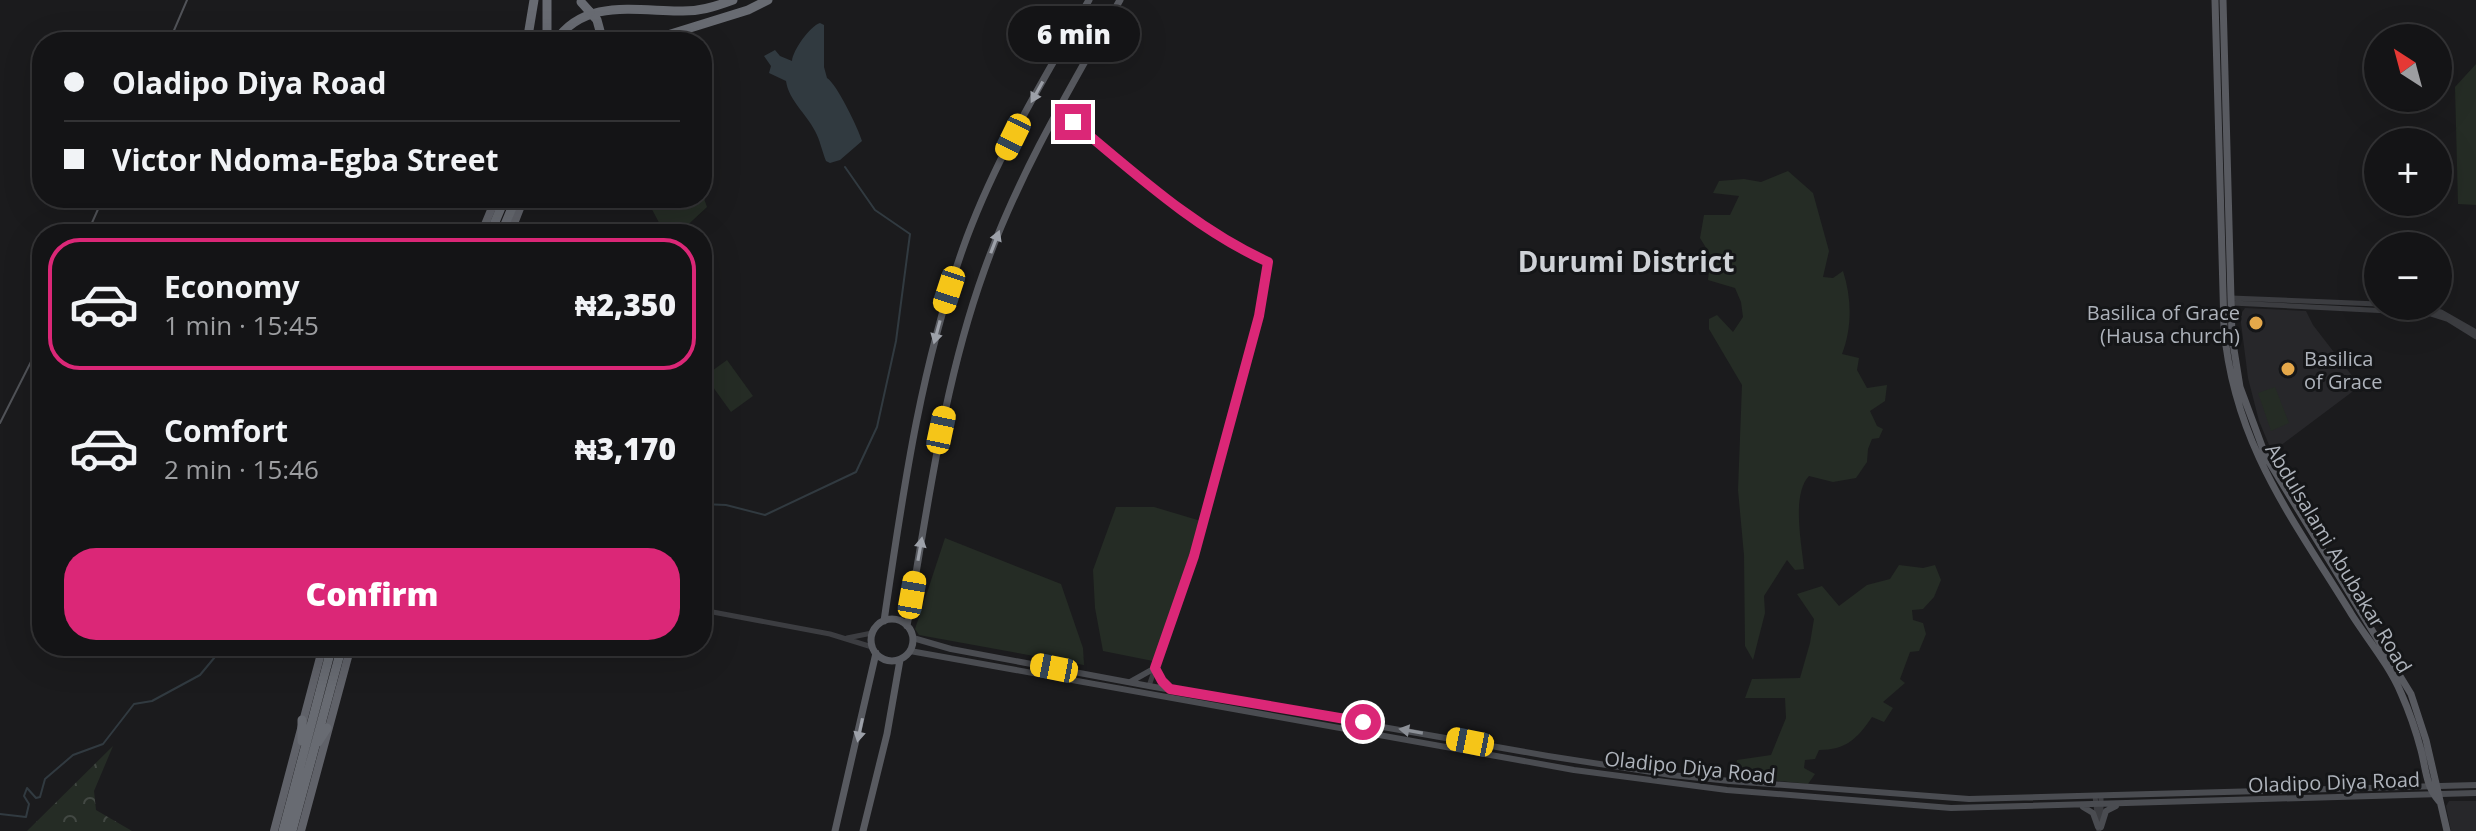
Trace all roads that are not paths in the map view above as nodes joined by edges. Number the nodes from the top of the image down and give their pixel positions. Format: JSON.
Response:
{"nodes":[{"id":1,"x":534,"y":0,"type":"edge"},
{"id":2,"x":547,"y":0,"type":"edge"},
{"id":3,"x":733,"y":0,"type":"edge"},
{"id":4,"x":768,"y":0,"type":"edge"},
{"id":5,"x":1089,"y":0,"type":"edge"},
{"id":6,"x":1120,"y":0,"type":"edge"},
{"id":7,"x":2215,"y":0,"type":"edge"},
{"id":8,"x":2223,"y":0,"type":"edge"},
{"id":9,"x":580,"y":1,"type":"edge"},
{"id":10,"x":627,"y":1,"type":"edge"},
{"id":11,"x":643,"y":7,"type":"junction"},
{"id":12,"x":707,"y":23,"type":"junction"},
{"id":13,"x":529,"y":32,"type":"edge"},
{"id":14,"x":547,"y":32,"type":"edge"},
{"id":15,"x":562,"y":32,"type":"edge"},
{"id":16,"x":600,"y":32,"type":"edge"},
{"id":17,"x":678,"y":32,"type":"edge"},
{"id":18,"x":688,"y":32,"type":"edge"},
{"id":19,"x":694,"y":32,"type":"edge"},
{"id":20,"x":1057,"y":110,"type":"junction"},
{"id":21,"x":503,"y":208,"type":"edge"},
{"id":22,"x":489,"y":224,"type":"edge"},
{"id":23,"x":2228,"y":301,"type":"junction"},
{"id":24,"x":2364,"y":304,"type":"edge"},
{"id":25,"x":2452,"y":319,"type":"edge"},
{"id":26,"x":2476,"y":335,"type":"edge"},
{"id":27,"x":712,"y":612,"type":"edge"},
{"id":28,"x":884,"y":621,"type":"junction"},
{"id":29,"x":907,"y":626,"type":"junction"},
{"id":30,"x":872,"y":633,"type":"junction"},
{"id":31,"x":846,"y":638,"type":"junction"},
{"id":32,"x":913,"y":638,"type":"junction"},
{"id":33,"x":874,"y":650,"type":"junction"},
{"id":34,"x":910,"y":651,"type":"junction"},
{"id":35,"x":320,"y":656,"type":"edge"},
{"id":36,"x":330,"y":656,"type":"edge"},
{"id":37,"x":339,"y":656,"type":"edge"},
{"id":38,"x":348,"y":656,"type":"edge"},
{"id":39,"x":900,"y":660,"type":"junction"},
{"id":40,"x":1155,"y":668,"type":"junction"},
{"id":41,"x":1130,"y":682,"type":"junction"},
{"id":42,"x":1149,"y":686,"type":"junction"},
{"id":43,"x":1170,"y":689,"type":"junction"},
{"id":44,"x":302,"y":720,"type":"junction"},
{"id":45,"x":327,"y":728,"type":"junction"},
{"id":46,"x":307,"y":751,"type":"junction"},
{"id":47,"x":2476,"y":785,"type":"edge"},
{"id":48,"x":2435,"y":792,"type":"junction"},
{"id":49,"x":2476,"y":793,"type":"edge"},
{"id":50,"x":2098,"y":800,"type":"junction"},
{"id":51,"x":2130,"y":803,"type":"junction"},
{"id":52,"x":2068,"y":804,"type":"junction"},
{"id":53,"x":2099,"y":829,"type":"edge"},
{"id":54,"x":274,"y":831,"type":"edge"},
{"id":55,"x":283,"y":831,"type":"edge"},
{"id":56,"x":292,"y":831,"type":"edge"},
{"id":57,"x":301,"y":831,"type":"edge"},
{"id":58,"x":835,"y":831,"type":"edge"},
{"id":59,"x":863,"y":831,"type":"edge"},
{"id":60,"x":2447,"y":831,"type":"edge"}],
"edges":[{"from":1,"to":13,"type":"highway"},
{"from":2,"to":14,"type":"highway"},
{"from":3,"to":11,"type":"highway"},
{"from":4,"to":12,"type":"highway"},
{"from":5,"to":28,"type":"main road","one_way":true},
{"from":6,"to":20,"type":"main road"},
{"from":7,"to":23,"type":"main road","name":"Abdulsalami Abubakar Road"},
{"from":8,"to":23,"type":"main road","name":"Abdulsalami Abubakar Road"},
{"from":9,"to":16,"type":"highway","bridge":true},
{"from":10,"to":11,"type":"highway"},
{"from":11,"to":15,"type":"highway"},
{"from":12,"to":17,"type":"highway"},
{"from":12,"to":18,"type":"highway"},
{"from":12,"to":19,"type":"highway"},
{"from":29,"to":20,"type":"main road","one_way":true},
{"from":20,"to":40,"type":"street"},
{"from":21,"to":22,"type":"highway"},
{"from":23,"to":24,"type":"street"},
{"from":23,"to":26,"type":"street"},
{"from":23,"to":48,"type":"main road","name":"Abdulsalami Abubakar Road"},
{"from":25,"to":26,"type":"street"},
{"from":27,"to":31,"type":"street"},
{"from":28,"to":29,"type":"main road"},
{"from":28,"to":30,"type":"main road"},
{"from":29,"to":32,"type":"main road"},
{"from":30,"to":31,"type":"street"},
{"from":30,"to":33,"type":"main road"},
{"from":31,"to":33,"type":"street"},
{"from":32,"to":34,"type":"main road"},
{"from":32,"to":41,"type":"main road","name":"Oladipo Diya Road"},
{"from":33,"to":39,"type":"main road"},
{"from":33,"to":58,"type":"main road","one_way":true},
{"from":34,"to":39,"type":"main road"},
{"from":34,"to":52,"type":"main road","name":"Oladipo Diya Road"},
{"from":35,"to":44,"type":"highway"},
{"from":36,"to":46,"type":"highway"},
{"from":37,"to":46,"type":"highway"},
{"from":38,"to":45,"type":"highway"},
{"from":39,"to":59,"type":"main road"},
{"from":40,"to":41,"type":"main road"},
{"from":40,"to":42,"type":"street"},
{"from":40,"to":43,"type":"main road"},
{"from":41,"to":42,"type":"main road","name":"Oladipo Diya Road"},
{"from":42,"to":43,"type":"main road","name":"Oladipo Diya Road"},
{"from":50,"to":43,"type":"main road","name":"Oladipo Diya Road","one_way":true},
{"from":44,"to":46,"type":"highway"},
{"from":44,"to":54,"type":"highway"},
{"from":45,"to":46,"type":"highway"},
{"from":45,"to":57,"type":"highway"},
{"from":46,"to":55,"type":"highway"},
{"from":46,"to":56,"type":"highway"},
{"from":47,"to":48,"type":"main road","name":"Oladipo Diya Road"},
{"from":48,"to":49,"type":"main road","name":"Oladipo Diya Road"},
{"from":48,"to":50,"type":"main road","name":"Oladipo Diya Road"},
{"from":48,"to":51,"type":"main road","name":"Oladipo Diya Road"},
{"from":48,"to":60,"type":"main road","name":"Abdulsalami Abubakar Road"},
{"from":50,"to":51,"type":"main road","name":"Oladipo Diya Road"},
{"from":50,"to":52,"type":"main road","name":"Oladipo Diya Road"},
{"from":50,"to":53,"type":"street"},
{"from":51,"to":53,"type":"main road"},
{"from":52,"to":53,"type":"main road"}]}
